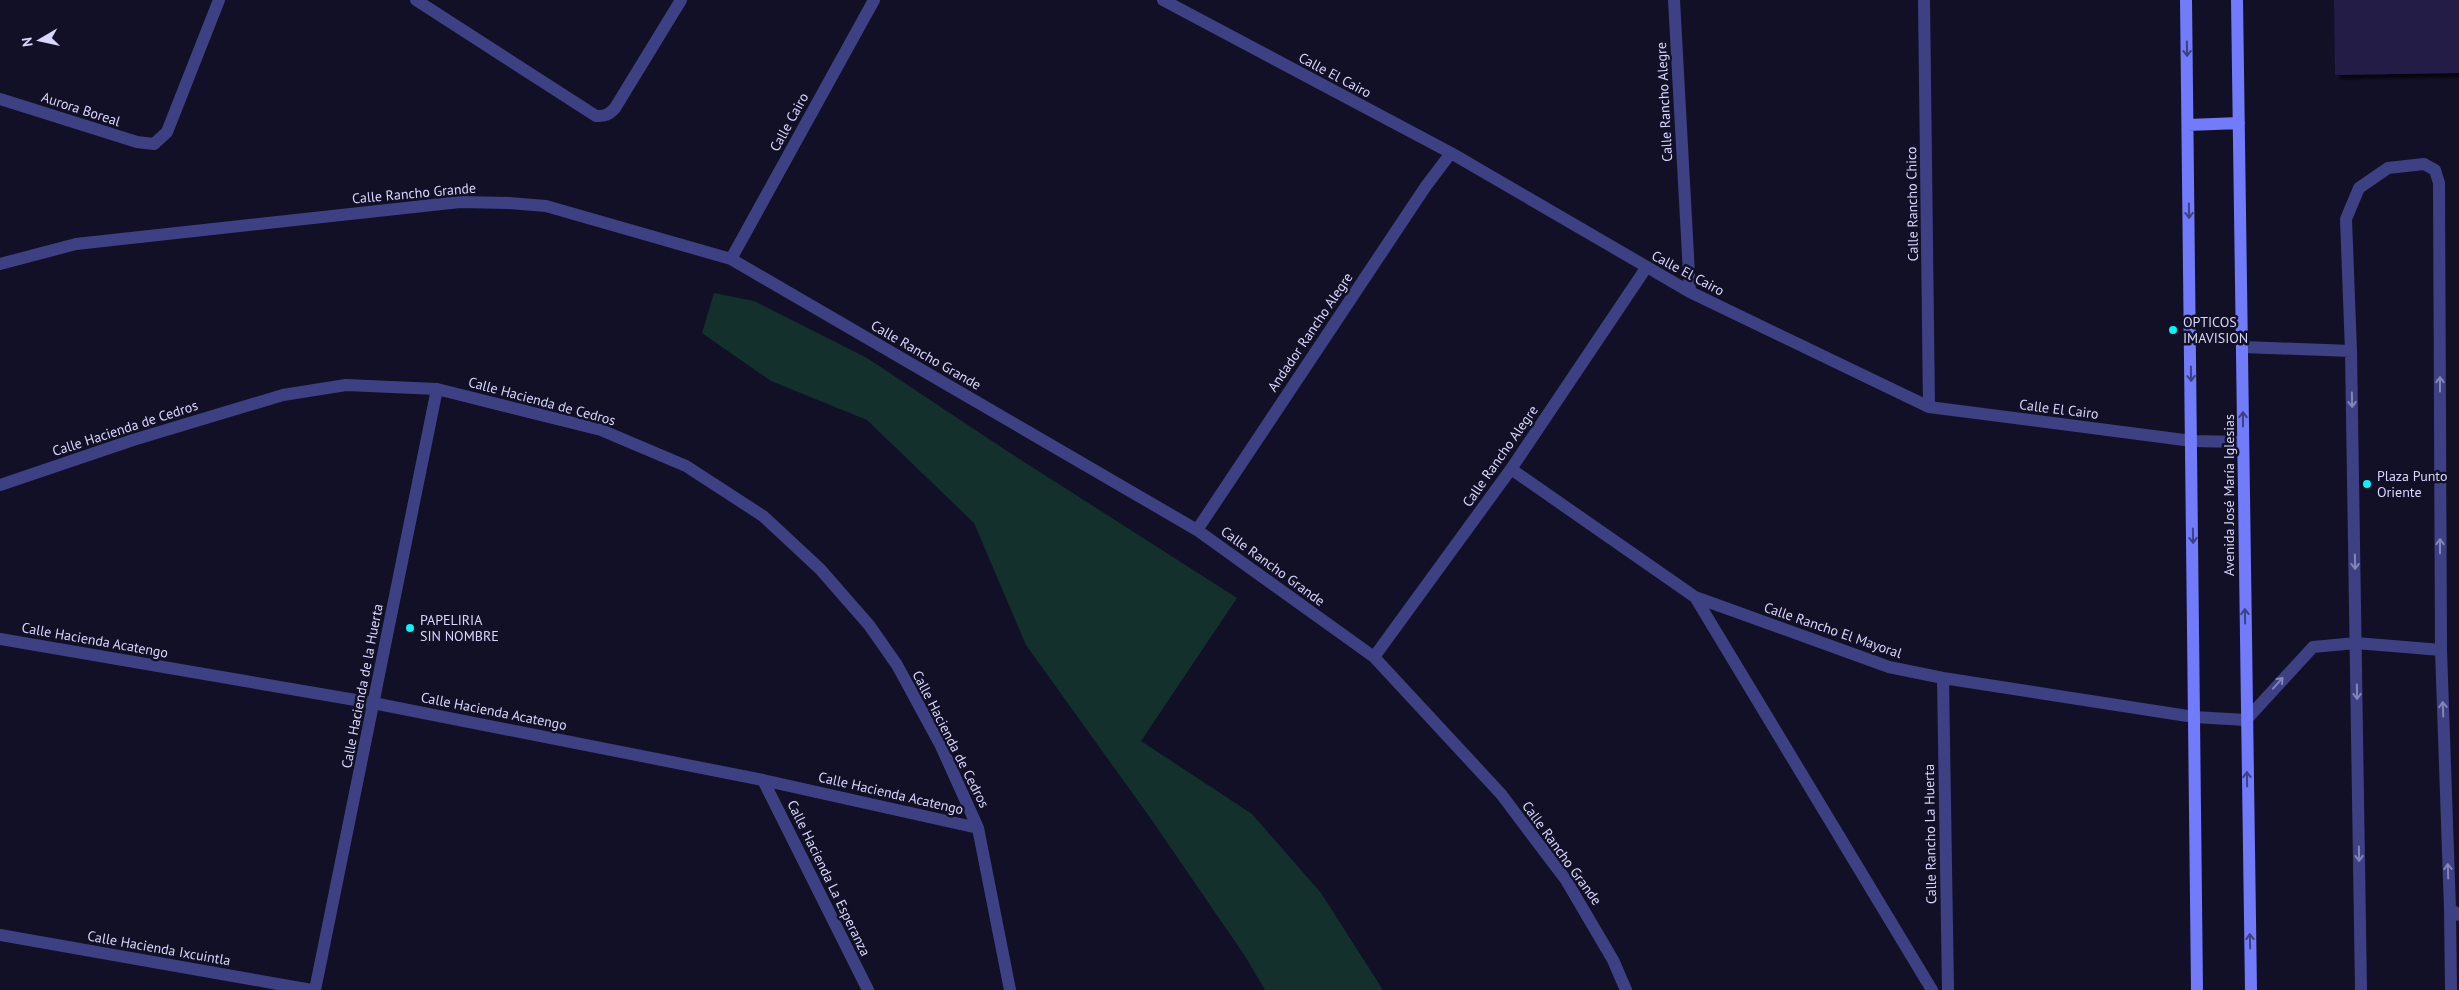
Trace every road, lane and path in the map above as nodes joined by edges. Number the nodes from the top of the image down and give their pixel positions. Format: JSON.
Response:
{"nodes":[{"id":1,"x":218,"y":0,"type":"edge"},
{"id":2,"x":416,"y":0,"type":"edge"},
{"id":3,"x":681,"y":0,"type":"edge"},
{"id":4,"x":874,"y":0,"type":"edge"},
{"id":5,"x":1163,"y":0,"type":"edge"},
{"id":6,"x":1674,"y":0,"type":"edge"},
{"id":7,"x":1924,"y":0,"type":"edge"},
{"id":8,"x":2186,"y":0,"type":"edge"},
{"id":9,"x":2238,"y":0,"type":"edge"},
{"id":10,"x":0,"y":99,"type":"edge"},
{"id":11,"x":2239,"y":123,"type":"junction"},
{"id":12,"x":2188,"y":125,"type":"junction"},
{"id":13,"x":1451,"y":153,"type":"junction"},
{"id":14,"x":731,"y":259,"type":"junction"},
{"id":15,"x":0,"y":264,"type":"edge"},
{"id":16,"x":1646,"y":268,"type":"junction"},
{"id":17,"x":1690,"y":292,"type":"junction"},
{"id":18,"x":2244,"y":347,"type":"junction"},
{"id":19,"x":2351,"y":351,"type":"junction"},
{"id":20,"x":437,"y":389,"type":"junction"},
{"id":21,"x":1929,"y":407,"type":"junction"},
{"id":22,"x":2192,"y":441,"type":"junction"},
{"id":23,"x":2243,"y":442,"type":"junction"},
{"id":24,"x":1511,"y":469,"type":"junction"},
{"id":25,"x":0,"y":485,"type":"edge"},
{"id":26,"x":1197,"y":530,"type":"junction"},
{"id":27,"x":1695,"y":597,"type":"junction"},
{"id":28,"x":0,"y":639,"type":"edge"},
{"id":29,"x":2356,"y":643,"type":"junction"},
{"id":30,"x":2441,"y":650,"type":"junction"},
{"id":31,"x":1374,"y":657,"type":"junction"},
{"id":32,"x":1943,"y":678,"type":"junction"},
{"id":33,"x":374,"y":703,"type":"junction"},
{"id":34,"x":2194,"y":718,"type":"junction"},
{"id":35,"x":2246,"y":720,"type":"junction"},
{"id":36,"x":763,"y":780,"type":"junction"},
{"id":37,"x":978,"y":828,"type":"junction"},
{"id":38,"x":2454,"y":912,"type":"edge"},
{"id":39,"x":0,"y":935,"type":"edge"},
{"id":40,"x":314,"y":990,"type":"edge"},
{"id":41,"x":868,"y":990,"type":"edge"},
{"id":42,"x":1010,"y":990,"type":"edge"},
{"id":43,"x":1626,"y":990,"type":"edge"},
{"id":44,"x":1932,"y":990,"type":"edge"},
{"id":45,"x":1948,"y":990,"type":"edge"},
{"id":46,"x":2197,"y":990,"type":"edge"},
{"id":47,"x":2251,"y":990,"type":"edge"},
{"id":48,"x":2361,"y":990,"type":"edge"},
{"id":49,"x":2451,"y":990,"type":"edge"}],
"edges":[{"from":1,"to":10,"type":"street","name":"Aurora Boreal"},
{"from":2,"to":3,"type":"street"},
{"from":4,"to":14,"type":"street","name":"Calle Cairo"},
{"from":5,"to":13,"type":"street","name":"Calle El Cairo"},
{"from":6,"to":17,"type":"street","name":"Calle Rancho Alegre"},
{"from":7,"to":21,"type":"street","name":"Calle Rancho Chico"},
{"from":8,"to":12,"type":"main road","one_way":true},
{"from":9,"to":11,"type":"main road","name":"Avenida José María Iglesias"},
{"from":11,"to":12,"type":"main road"},
{"from":11,"to":18,"type":"main road","name":"Avenida José María Iglesias"},
{"from":12,"to":22,"type":"main road","one_way":true},
{"from":13,"to":16,"type":"street","name":"Calle El Cairo"},
{"from":13,"to":26,"type":"street","name":"Andador Rancho Alegre"},
{"from":14,"to":15,"type":"street","name":"Calle Rancho Grande"},
{"from":14,"to":26,"type":"street","name":"Calle Rancho Grande"},
{"from":16,"to":17,"type":"street","name":"Calle El Cairo"},
{"from":16,"to":24,"type":"street","name":"Calle Rancho Alegre"},
{"from":17,"to":21,"type":"street","name":"Calle El Cairo"},
{"from":18,"to":19,"type":"street"},
{"from":23,"to":18,"type":"main road","name":"Avenida José María Iglesias","one_way":true},
{"from":19,"to":29,"type":"street","one_way":true},
{"from":30,"to":19,"type":"street","one_way":true},
{"from":20,"to":25,"type":"street","name":"Calle Hacienda de Cedros"},
{"from":20,"to":33,"type":"street","name":"Calle Hacienda de la Huerta"},
{"from":20,"to":37,"type":"street","name":"Calle Hacienda de Cedros"},
{"from":21,"to":22,"type":"street","name":"Calle El Cairo"},
{"from":22,"to":23,"type":"street","name":"Calle El Cairo"},
{"from":22,"to":34,"type":"main road","one_way":true},
{"from":35,"to":23,"type":"main road","name":"Avenida José María Iglesias","one_way":true},
{"from":24,"to":27,"type":"street","name":"Calle Rancho El Mayoral"},
{"from":24,"to":31,"type":"street","name":"Calle Rancho Alegre"},
{"from":26,"to":31,"type":"street","name":"Calle Rancho Grande"},
{"from":27,"to":32,"type":"street","name":"Calle Rancho El Mayoral"},
{"from":27,"to":44,"type":"street"},
{"from":28,"to":33,"type":"street","name":"Calle Hacienda Acatengo"},
{"from":29,"to":30,"type":"street"},
{"from":35,"to":29,"type":"street","one_way":true},
{"from":29,"to":48,"type":"street","one_way":true},
{"from":38,"to":30,"type":"street","one_way":true},
{"from":31,"to":43,"type":"street","name":"Calle Rancho Grande"},
{"from":32,"to":34,"type":"street","name":"Calle Rancho El Mayoral"},
{"from":32,"to":45,"type":"street","name":"Calle Rancho La Huerta"},
{"from":33,"to":36,"type":"street","name":"Calle Hacienda Acatengo"},
{"from":33,"to":40,"type":"street","name":"Calle Hacienda de la Huerta"},
{"from":34,"to":35,"type":"street","name":"Calle Rancho El Mayoral"},
{"from":34,"to":46,"type":"main road"},
{"from":47,"to":35,"type":"main road","name":"Avenida José María Iglesias","one_way":true},
{"from":36,"to":37,"type":"street","name":"Calle Hacienda Acatengo"},
{"from":36,"to":41,"type":"street","name":"Calle Hacienda La Esperanza"},
{"from":37,"to":42,"type":"street","name":"Calle Hacienda de Cedros"},
{"from":38,"to":49,"type":"street"},
{"from":39,"to":40,"type":"street","name":"Calle Hacienda Ixcuintla"}]}
